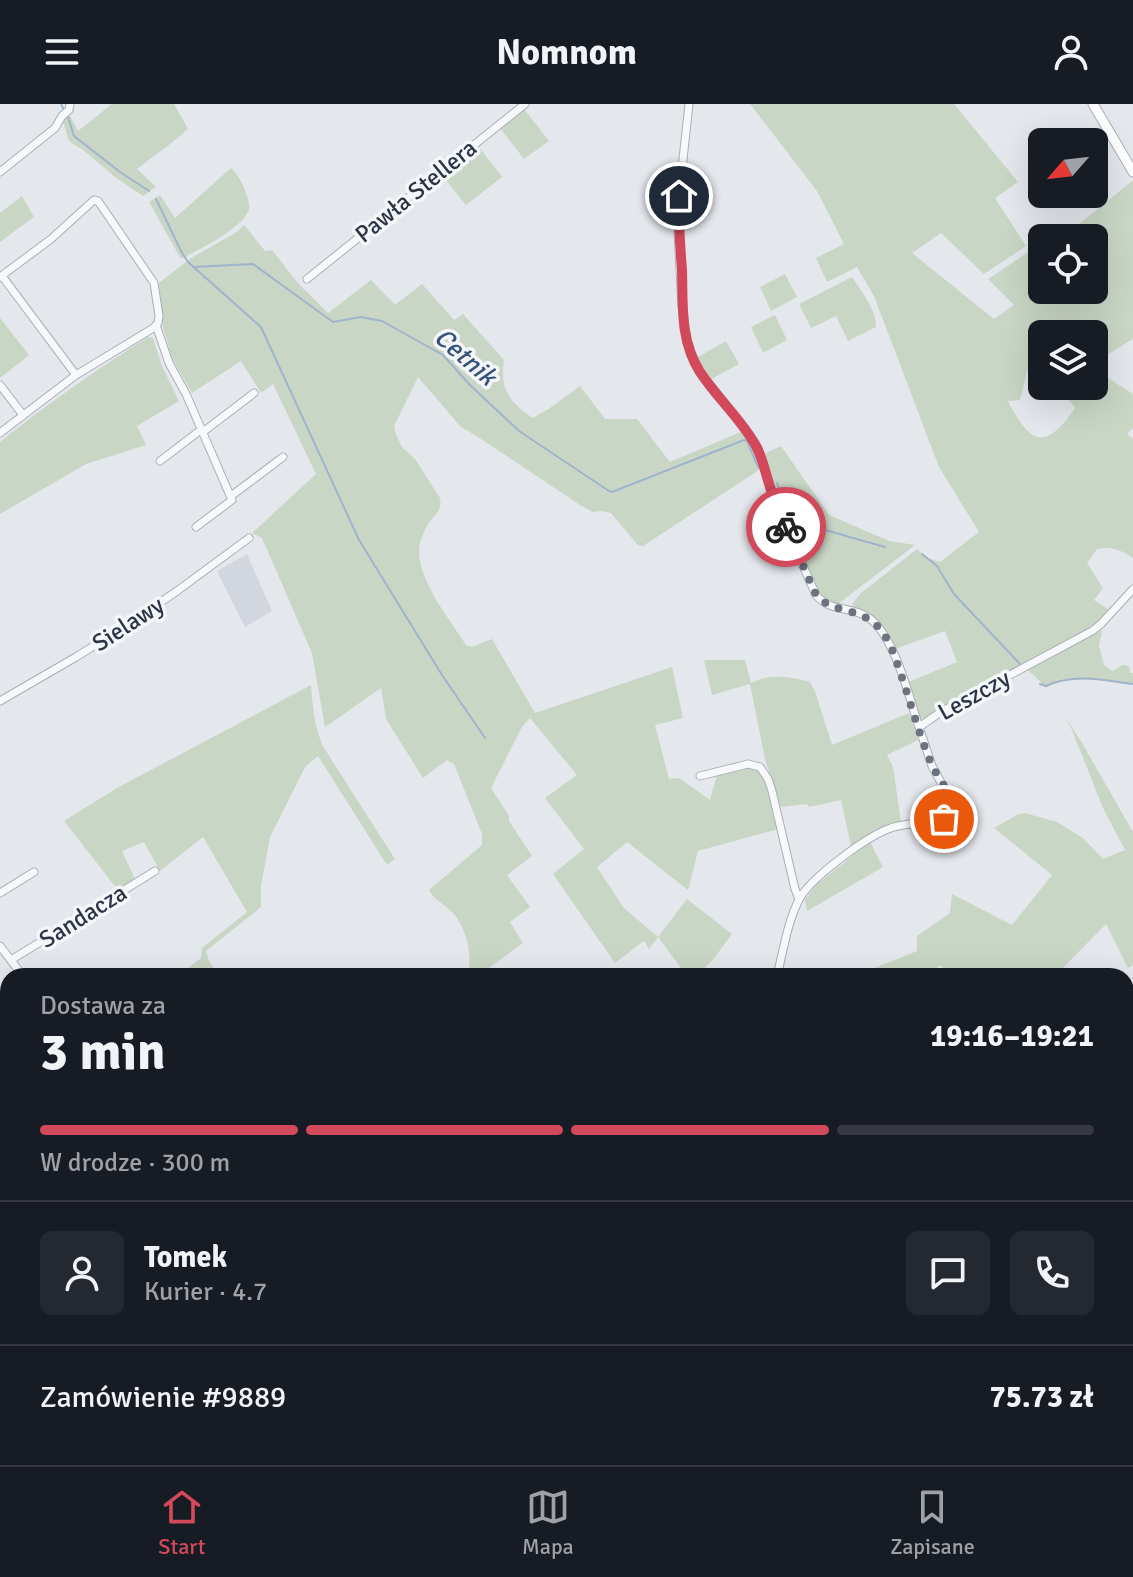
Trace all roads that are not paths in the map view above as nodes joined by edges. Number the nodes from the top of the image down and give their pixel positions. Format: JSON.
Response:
{"nodes":[{"id":1,"x":70,"y":104,"type":"edge"},
{"id":2,"x":525,"y":104,"type":"edge"},
{"id":3,"x":689,"y":104,"type":"edge"},
{"id":4,"x":1093,"y":104,"type":"edge"},
{"id":5,"x":1131,"y":165,"type":"edge"},
{"id":6,"x":0,"y":172,"type":"edge"},
{"id":7,"x":1,"y":277,"type":"edge"},
{"id":8,"x":307,"y":279,"type":"dead end"},
{"id":9,"x":156,"y":325,"type":"junction"},
{"id":10,"x":76,"y":375,"type":"junction"},
{"id":11,"x":0,"y":385,"type":"edge"},
{"id":12,"x":254,"y":393,"type":"dead end"},
{"id":13,"x":23,"y":415,"type":"junction"},
{"id":14,"x":202,"y":430,"type":"junction"},
{"id":15,"x":0,"y":433,"type":"edge"},
{"id":16,"x":283,"y":457,"type":"dead end"},
{"id":17,"x":160,"y":461,"type":"dead end"},
{"id":18,"x":231,"y":496,"type":"junction"},
{"id":19,"x":196,"y":527,"type":"dead end"},
{"id":20,"x":249,"y":538,"type":"dead end"},
{"id":21,"x":1133,"y":589,"type":"edge"},
{"id":22,"x":0,"y":701,"type":"edge"},
{"id":23,"x":919,"y":727,"type":"junction"},
{"id":24,"x":700,"y":776,"type":"dead end"},
{"id":25,"x":155,"y":871,"type":"dead end"},
{"id":26,"x":34,"y":872,"type":"dead end"},
{"id":27,"x":0,"y":893,"type":"edge"},
{"id":28,"x":799,"y":899,"type":"junction"},
{"id":29,"x":0,"y":946,"type":"edge"},
{"id":30,"x":11,"y":960,"type":"junction"},
{"id":31,"x":17,"y":968,"type":"edge"},
{"id":32,"x":779,"y":968,"type":"edge"}],
"edges":[{"from":1,"to":6,"type":"street"},
{"from":2,"to":8,"type":"street","name":"Pawła Stellera"},
{"from":3,"to":23,"type":"street"},
{"from":4,"to":5,"type":"street"},
{"from":7,"to":9,"type":"street"},
{"from":7,"to":10,"type":"street"},
{"from":9,"to":10,"type":"street"},
{"from":9,"to":14,"type":"street"},
{"from":10,"to":13,"type":"street"},
{"from":11,"to":13,"type":"street"},
{"from":12,"to":14,"type":"street"},
{"from":13,"to":15,"type":"street"},
{"from":14,"to":17,"type":"street"},
{"from":14,"to":18,"type":"street"},
{"from":16,"to":18,"type":"street"},
{"from":18,"to":19,"type":"street"},
{"from":20,"to":22,"type":"street","name":"Sielawy"},
{"from":21,"to":23,"type":"street","name":"Leszczy"},
{"from":23,"to":28,"type":"street","name":"Leszczy"},
{"from":24,"to":28,"type":"street"},
{"from":25,"to":30,"type":"street","name":"Sandacza"},
{"from":26,"to":27,"type":"street"},
{"from":28,"to":32,"type":"street","name":"Leszczy"},
{"from":29,"to":30,"type":"street","name":"Sandacza"},
{"from":30,"to":31,"type":"street","name":"Sandacza"}]}
